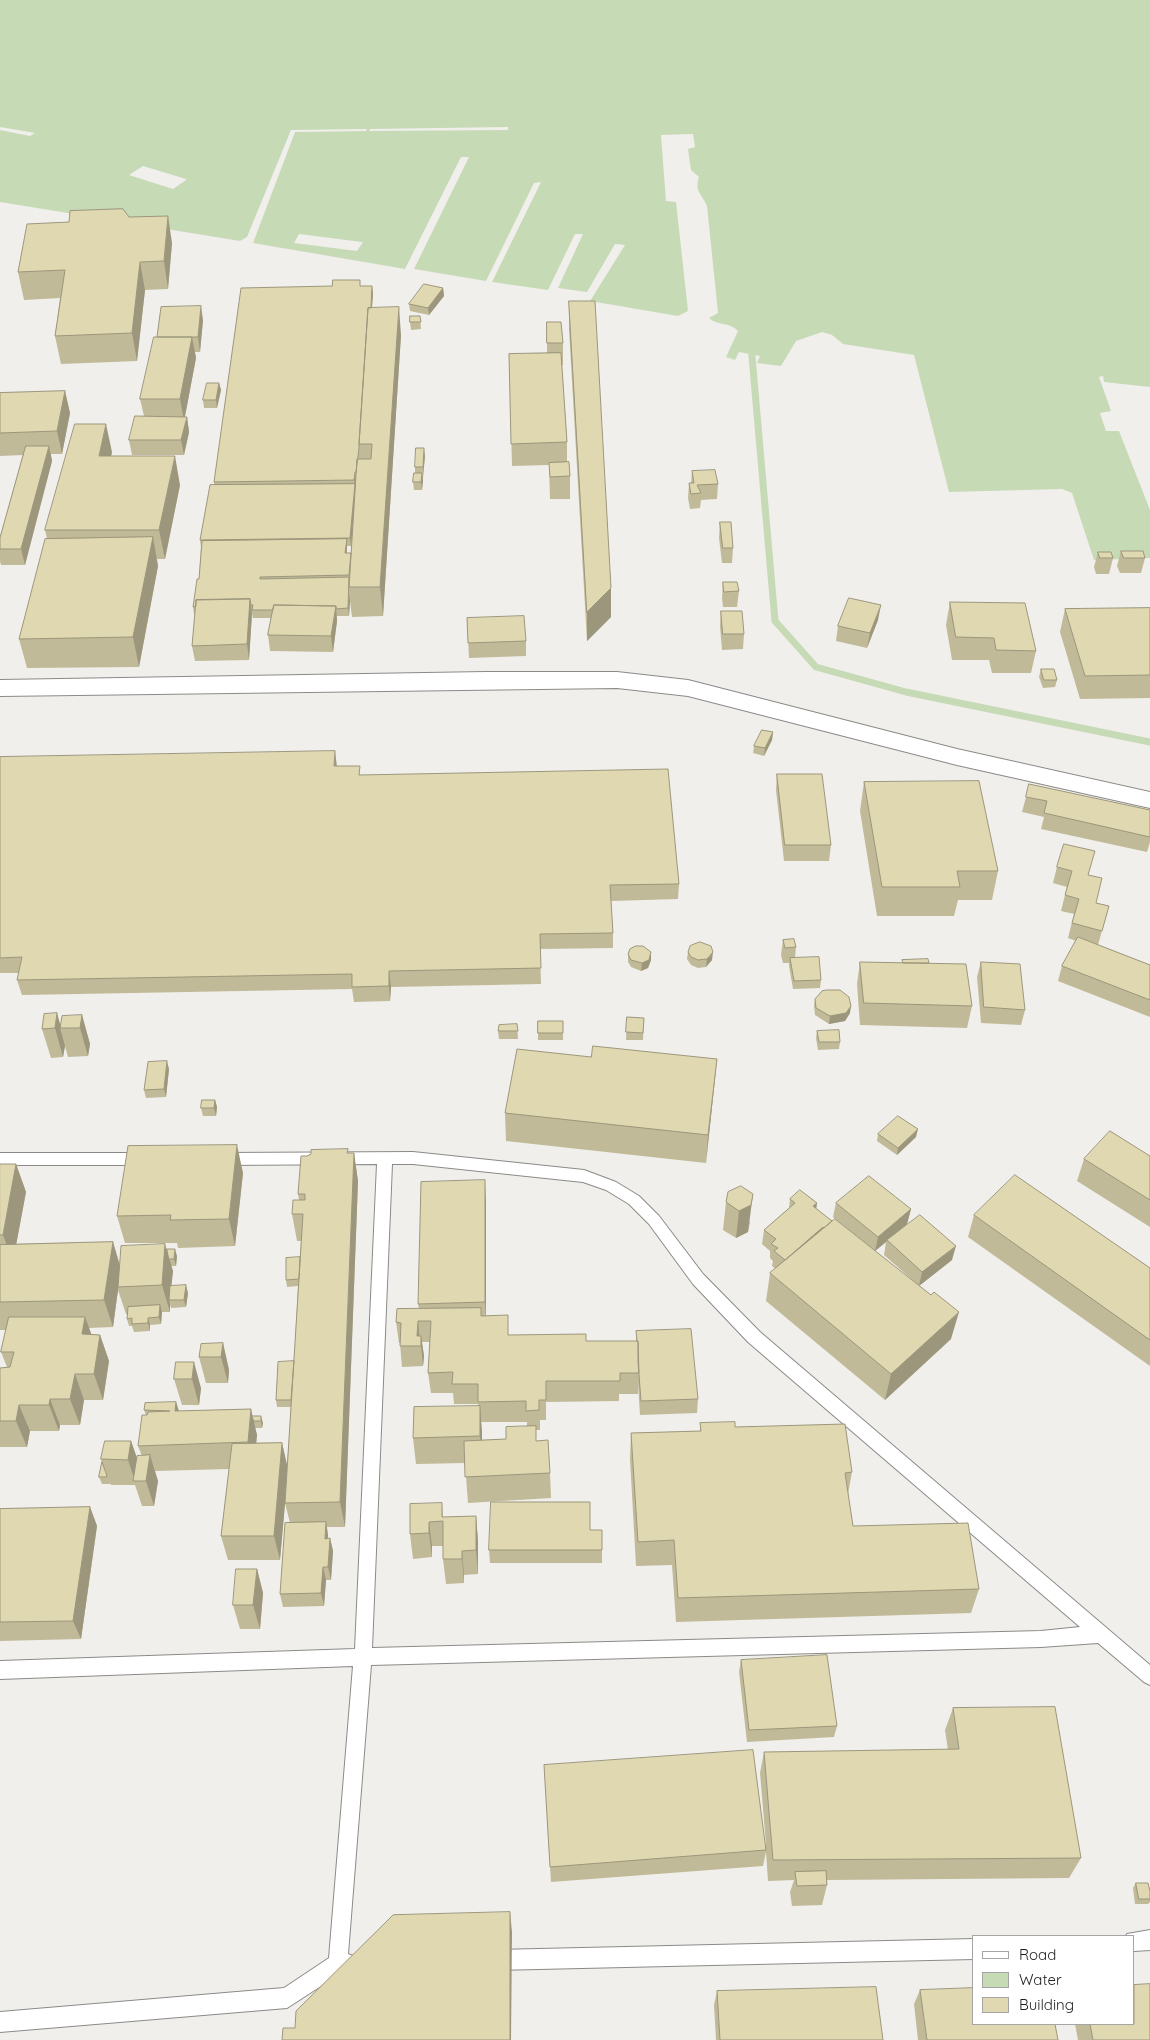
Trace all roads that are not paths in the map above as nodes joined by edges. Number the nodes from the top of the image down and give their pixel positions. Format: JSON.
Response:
{"nodes":[{"id":1,"x":0,"y":688,"type":"edge"},
{"id":2,"x":1150,"y":800,"type":"edge"},
{"id":3,"x":207,"y":1158,"type":"edge"},
{"id":4,"x":385,"y":1158,"type":"junction"},
{"id":5,"x":0,"y":1159,"type":"edge"},
{"id":6,"x":158,"y":1159,"type":"edge"},
{"id":7,"x":1100,"y":1634,"type":"junction"},
{"id":8,"x":363,"y":1658,"type":"junction"},
{"id":9,"x":0,"y":1670,"type":"edge"},
{"id":10,"x":1150,"y":1676,"type":"edge"},
{"id":11,"x":1150,"y":1940,"type":"edge"},
{"id":12,"x":1135,"y":1941,"type":"edge"},
{"id":13,"x":972,"y":1949,"type":"edge"},
{"id":14,"x":477,"y":1960,"type":"edge"},
{"id":15,"x":368,"y":1962,"type":"edge"},
{"id":16,"x":338,"y":1963,"type":"junction"},
{"id":17,"x":0,"y":2022,"type":"edge"}],
"edges":[{"from":1,"to":2,"type":"street"},
{"from":3,"to":4,"type":"lane"},
{"from":4,"to":7,"type":"lane"},
{"from":4,"to":8,"type":"lane"},
{"from":5,"to":6,"type":"lane"},
{"from":7,"to":8,"type":"lane"},
{"from":7,"to":10,"type":"lane"},
{"from":8,"to":9,"type":"lane"},
{"from":8,"to":16,"type":"lane"},
{"from":11,"to":12,"type":"lane"},
{"from":13,"to":14,"type":"lane"},
{"from":15,"to":16,"type":"lane"},
{"from":16,"to":17,"type":"lane"}]}
